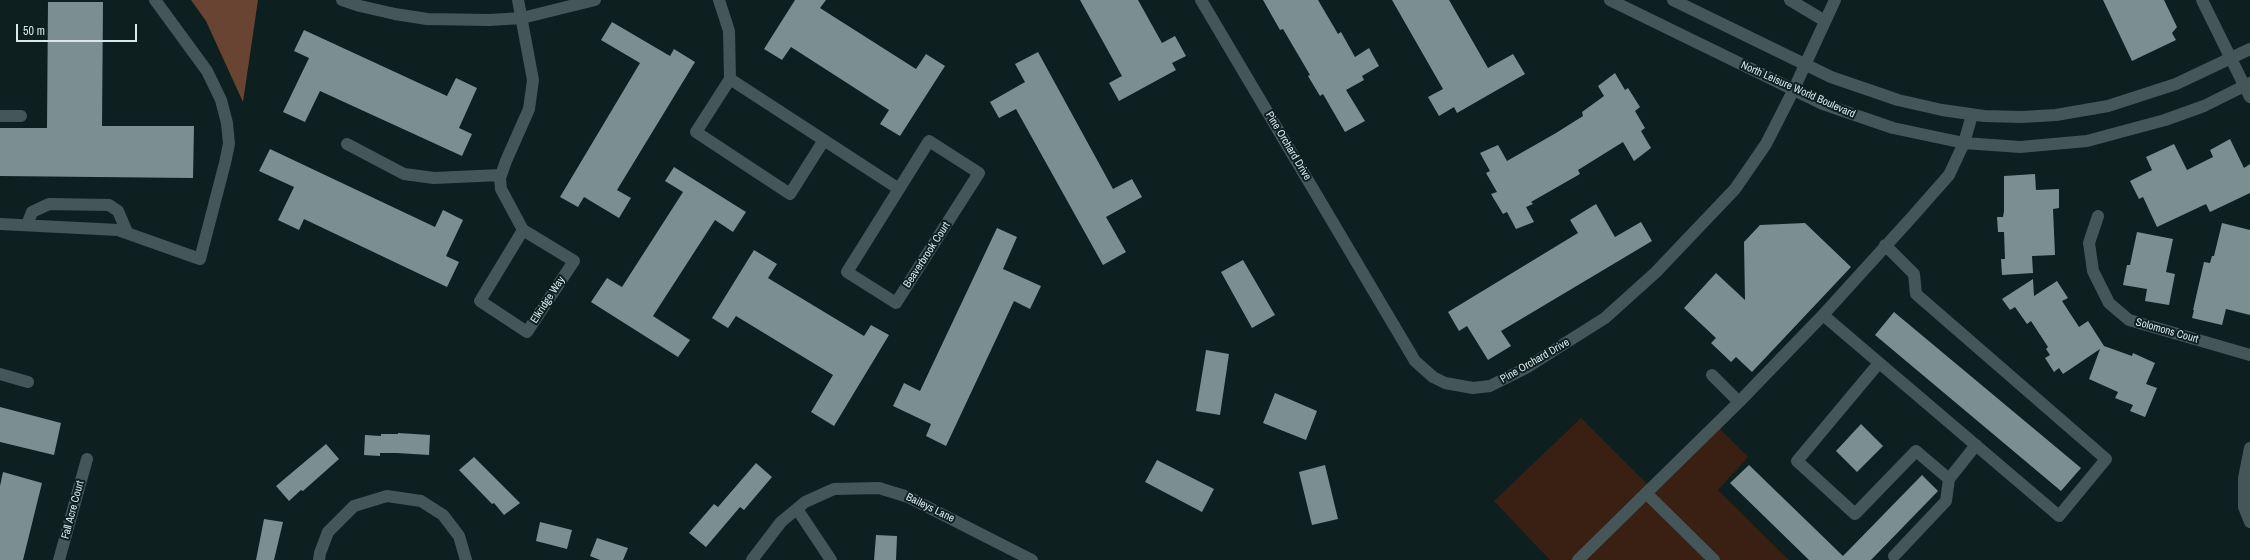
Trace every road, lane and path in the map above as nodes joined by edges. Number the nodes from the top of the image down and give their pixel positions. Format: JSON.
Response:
{"nodes":[{"id":1,"x":155,"y":0,"type":"edge"},
{"id":2,"x":342,"y":0,"type":"edge"},
{"id":3,"x":518,"y":0,"type":"edge"},
{"id":4,"x":595,"y":0,"type":"edge"},
{"id":5,"x":719,"y":0,"type":"edge"},
{"id":6,"x":1201,"y":0,"type":"edge"},
{"id":7,"x":1610,"y":0,"type":"edge"},
{"id":8,"x":1673,"y":0,"type":"edge"},
{"id":9,"x":1790,"y":0,"type":"edge"},
{"id":10,"x":1835,"y":0,"type":"edge"},
{"id":11,"x":2202,"y":0,"type":"edge"},
{"id":12,"x":522,"y":18,"type":"junction"},
{"id":13,"x":1825,"y":21,"type":"junction"},
{"id":14,"x":2250,"y":49,"type":"edge"},
{"id":15,"x":2230,"y":59,"type":"junction"},
{"id":16,"x":1806,"y":64,"type":"junction"},
{"id":17,"x":730,"y":79,"type":"junction"},
{"id":18,"x":2248,"y":89,"type":"edge"},
{"id":19,"x":1793,"y":91,"type":"junction"},
{"id":20,"x":1972,"y":115,"type":"junction"},
{"id":21,"x":0,"y":116,"type":"edge"},
{"id":22,"x":21,"y":116,"type":"dead end"},
{"id":23,"x":824,"y":140,"type":"junction"},
{"id":24,"x":1964,"y":143,"type":"junction"},
{"id":25,"x":347,"y":144,"type":"dead end"},
{"id":26,"x":501,"y":175,"type":"junction"},
{"id":27,"x":899,"y":189,"type":"junction"},
{"id":28,"x":2098,"y":216,"type":"dead end"},
{"id":29,"x":0,"y":224,"type":"edge"},
{"id":30,"x":27,"y":225,"type":"junction"},
{"id":31,"x":524,"y":230,"type":"junction"},
{"id":32,"x":127,"y":232,"type":"junction"},
{"id":33,"x":1885,"y":246,"type":"junction"},
{"id":34,"x":1823,"y":315,"type":"junction"},
{"id":35,"x":2250,"y":355,"type":"edge"},
{"id":36,"x":1879,"y":363,"type":"junction"},
{"id":37,"x":0,"y":374,"type":"edge"},
{"id":38,"x":1712,"y":376,"type":"dead end"},
{"id":39,"x":28,"y":382,"type":"dead end"},
{"id":40,"x":1739,"y":402,"type":"junction"},
{"id":41,"x":1976,"y":445,"type":"junction"},
{"id":42,"x":2250,"y":448,"type":"edge"},
{"id":43,"x":87,"y":459,"type":"dead end"},
{"id":44,"x":1949,"y":479,"type":"junction"},
{"id":45,"x":1646,"y":493,"type":"junction"},
{"id":46,"x":797,"y":509,"type":"junction"},
{"id":47,"x":2250,"y":522,"type":"edge"},
{"id":48,"x":1894,"y":556,"type":"dead end"},
{"id":49,"x":59,"y":560,"type":"edge"},
{"id":50,"x":319,"y":560,"type":"edge"},
{"id":51,"x":466,"y":560,"type":"edge"},
{"id":52,"x":752,"y":560,"type":"edge"},
{"id":53,"x":831,"y":560,"type":"edge"},
{"id":54,"x":1032,"y":560,"type":"edge"},
{"id":55,"x":1578,"y":560,"type":"edge"},
{"id":56,"x":1714,"y":560,"type":"edge"}],
"edges":[{"from":1,"to":32,"type":"street"},
{"from":2,"to":12,"type":"street"},
{"from":3,"to":12,"type":"street"},
{"from":4,"to":12,"type":"street"},
{"from":5,"to":17,"type":"street"},
{"from":6,"to":19,"type":"street","name":"Pine Orchard Drive"},
{"from":7,"to":19,"type":"street","name":"North Leisure World Boulevard"},
{"from":8,"to":16,"type":"street"},
{"from":9,"to":13,"type":"street"},
{"from":10,"to":13,"type":"street","name":"Pine Orchard Drive"},
{"from":11,"to":15,"type":"street"},
{"from":12,"to":26,"type":"street"},
{"from":13,"to":16,"type":"street","name":"Pine Orchard Drive"},
{"from":14,"to":15,"type":"street"},
{"from":15,"to":18,"type":"street"},
{"from":15,"to":20,"type":"street"},
{"from":16,"to":19,"type":"street","name":"Pine Orchard Drive"},
{"from":16,"to":20,"type":"street"},
{"from":17,"to":23,"type":"street"},
{"from":17,"to":23,"type":"street"},
{"from":18,"to":24,"type":"street","name":"North Leisure World Boulevard"},
{"from":19,"to":24,"type":"street","name":"North Leisure World Boulevard"},
{"from":20,"to":24,"type":"street"},
{"from":21,"to":22,"type":"street"},
{"from":23,"to":27,"type":"street"},
{"from":24,"to":33,"type":"street"},
{"from":25,"to":26,"type":"street"},
{"from":26,"to":31,"type":"street","name":"Elkridge Way"},
{"from":27,"to":27,"type":"street","name":"Beaverbrook Court"},
{"from":28,"to":35,"type":"street","name":"Solomons Court"},
{"from":29,"to":30,"type":"street"},
{"from":30,"to":32,"type":"street"},
{"from":30,"to":32,"type":"street"},
{"from":31,"to":31,"type":"street","name":"Elkridge Way"},
{"from":33,"to":34,"type":"street"},
{"from":33,"to":41,"type":"street"},
{"from":34,"to":36,"type":"street"},
{"from":34,"to":40,"type":"street"},
{"from":36,"to":41,"type":"street"},
{"from":36,"to":44,"type":"street"},
{"from":37,"to":39,"type":"street"},
{"from":38,"to":40,"type":"street"},
{"from":40,"to":45,"type":"street"},
{"from":41,"to":44,"type":"street"},
{"from":42,"to":47,"type":"street"},
{"from":43,"to":49,"type":"street","name":"Fall Acre Court"},
{"from":44,"to":48,"type":"street"},
{"from":45,"to":55,"type":"street"},
{"from":45,"to":56,"type":"street"},
{"from":46,"to":52,"type":"street","name":"Baileys Lane"},
{"from":46,"to":53,"type":"street"},
{"from":46,"to":54,"type":"street","name":"Baileys Lane"},
{"from":50,"to":51,"type":"street"}]}
